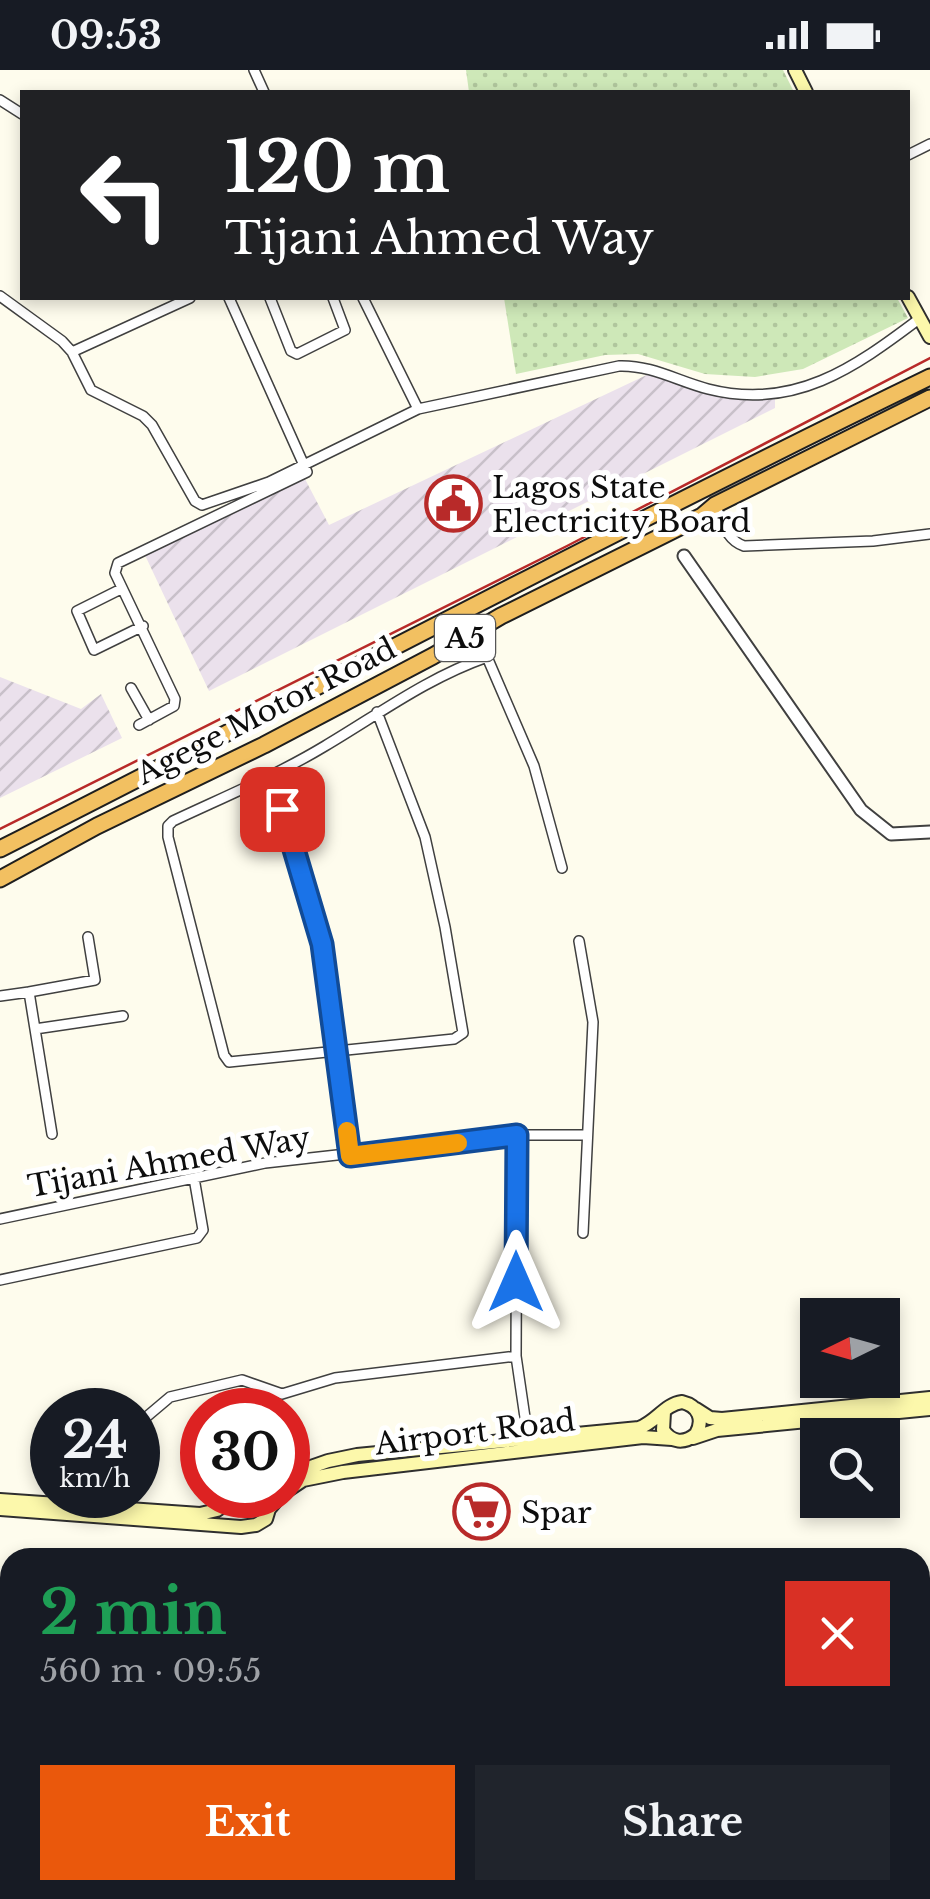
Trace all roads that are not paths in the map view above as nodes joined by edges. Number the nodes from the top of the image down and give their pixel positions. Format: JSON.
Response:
{"nodes":[{"id":1,"x":0,"y":296,"type":"edge"},
{"id":2,"x":186,"y":300,"type":"edge"},
{"id":3,"x":230,"y":300,"type":"edge"},
{"id":4,"x":271,"y":300,"type":"edge"},
{"id":5,"x":334,"y":300,"type":"edge"},
{"id":6,"x":364,"y":300,"type":"edge"},
{"id":7,"x":924,"y":316,"type":"edge"},
{"id":8,"x":930,"y":337,"type":"edge"},
{"id":9,"x":72,"y":352,"type":"junction"},
{"id":10,"x":930,"y":377,"type":"edge"},
{"id":11,"x":930,"y":398,"type":"edge"},
{"id":12,"x":418,"y":409,"type":"junction"},
{"id":13,"x":304,"y":464,"type":"junction"},
{"id":14,"x":716,"y":505,"type":"junction"},
{"id":15,"x":930,"y":534,"type":"edge"},
{"id":16,"x":684,"y":556,"type":"dead end"},
{"id":17,"x":121,"y":589,"type":"junction"},
{"id":18,"x":142,"y":626,"type":"junction"},
{"id":19,"x":423,"y":634,"type":"junction"},
{"id":20,"x":434,"y":656,"type":"junction"},
{"id":21,"x":131,"y":688,"type":"dead end"},
{"id":22,"x":378,"y":712,"type":"junction"},
{"id":23,"x":271,"y":775,"type":"junction"},
{"id":24,"x":930,"y":832,"type":"edge"},
{"id":25,"x":0,"y":849,"type":"edge"},
{"id":26,"x":562,"y":868,"type":"dead end"},
{"id":27,"x":0,"y":879,"type":"edge"},
{"id":28,"x":88,"y":937,"type":"dead end"},
{"id":29,"x":579,"y":941,"type":"dead end"},
{"id":30,"x":29,"y":992,"type":"junction"},
{"id":31,"x":0,"y":996,"type":"edge"},
{"id":32,"x":123,"y":1016,"type":"dead end"},
{"id":33,"x":35,"y":1028,"type":"junction"},
{"id":34,"x":337,"y":1052,"type":"junction"},
{"id":35,"x":52,"y":1134,"type":"dead end"},
{"id":36,"x":517,"y":1135,"type":"junction"},
{"id":37,"x":586,"y":1135,"type":"junction"},
{"id":38,"x":350,"y":1156,"type":"junction"},
{"id":39,"x":194,"y":1178,"type":"junction"},
{"id":40,"x":0,"y":1219,"type":"edge"},
{"id":41,"x":583,"y":1233,"type":"dead end"},
{"id":42,"x":0,"y":1280,"type":"edge"},
{"id":43,"x":516,"y":1356,"type":"junction"},
{"id":44,"x":930,"y":1398,"type":"edge"},
{"id":45,"x":160,"y":1406,"type":"edge"},
{"id":46,"x":696,"y":1408,"type":"junction"},
{"id":47,"x":930,"y":1409,"type":"edge"},
{"id":48,"x":664,"y":1412,"type":"junction"},
{"id":49,"x":528,"y":1438,"type":"junction"},
{"id":50,"x":672,"y":1439,"type":"junction"},
{"id":51,"x":690,"y":1439,"type":"junction"},
{"id":52,"x":310,"y":1466,"type":"edge"},
{"id":53,"x":310,"y":1479,"type":"edge"},
{"id":54,"x":0,"y":1500,"type":"edge"},
{"id":55,"x":30,"y":1500,"type":"edge"},
{"id":56,"x":0,"y":1510,"type":"edge"},
{"id":57,"x":230,"y":1518,"type":"edge"},
{"id":58,"x":266,"y":1518,"type":"edge"},
{"id":59,"x":241,"y":1527,"type":"junction"}],
"edges":[{"from":1,"to":9,"type":"street"},
{"from":2,"to":9,"type":"street"},
{"from":3,"to":13,"type":"street"},
{"from":4,"to":5,"type":"street"},
{"from":6,"to":12,"type":"street"},
{"from":7,"to":8,"type":"main road"},
{"from":7,"to":12,"type":"street"},
{"from":9,"to":13,"type":"street"},
{"from":10,"to":19,"type":"highway","name":"Agege Motor Road","number":"A5"},
{"from":11,"to":14,"type":"highway","name":"Agege Motor Road","number":"A5"},
{"from":12,"to":13,"type":"street"},
{"from":13,"to":17,"type":"street"},
{"from":14,"to":15,"type":"street"},
{"from":14,"to":20,"type":"highway","name":"Agege Motor Road","number":"A5"},
{"from":16,"to":24,"type":"street"},
{"from":17,"to":18,"type":"street"},
{"from":17,"to":18,"type":"street"},
{"from":18,"to":21,"type":"street"},
{"from":19,"to":20,"type":"highway"},
{"from":19,"to":25,"type":"highway","name":"Agege Motor Road","number":"A5"},
{"from":20,"to":27,"type":"highway","name":"Agege Motor Road","number":"A5"},
{"from":22,"to":23,"type":"street"},
{"from":22,"to":26,"type":"street"},
{"from":22,"to":34,"type":"street"},
{"from":23,"to":34,"type":"street"},
{"from":23,"to":34,"type":"street"},
{"from":28,"to":30,"type":"street"},
{"from":29,"to":37,"type":"street"},
{"from":30,"to":31,"type":"street"},
{"from":30,"to":33,"type":"street"},
{"from":32,"to":33,"type":"street"},
{"from":33,"to":35,"type":"street"},
{"from":34,"to":38,"type":"street"},
{"from":36,"to":37,"type":"street","name":"Tijani Ahmed Way"},
{"from":36,"to":38,"type":"street","name":"Tijani Ahmed Way"},
{"from":36,"to":43,"type":"street"},
{"from":37,"to":41,"type":"street"},
{"from":38,"to":39,"type":"street","name":"Tijani Ahmed Way"},
{"from":39,"to":40,"type":"street","name":"Tijani Ahmed Way"},
{"from":39,"to":42,"type":"street"},
{"from":43,"to":45,"type":"street"},
{"from":43,"to":49,"type":"street"},
{"from":44,"to":46,"type":"main road"},
{"from":46,"to":48,"type":"main road"},
{"from":46,"to":51,"type":"main road"},
{"from":47,"to":51,"type":"main road"},
{"from":48,"to":49,"type":"main road","name":"Airport Road"},
{"from":48,"to":50,"type":"main road"},
{"from":49,"to":52,"type":"main road","name":"Airport Road"},
{"from":50,"to":51,"type":"main road"},
{"from":50,"to":53,"type":"main road","name":"Airport Road"},
{"from":54,"to":55,"type":"main road"},
{"from":56,"to":59,"type":"main road"},
{"from":57,"to":59,"type":"main road"},
{"from":58,"to":59,"type":"main road"}]}
